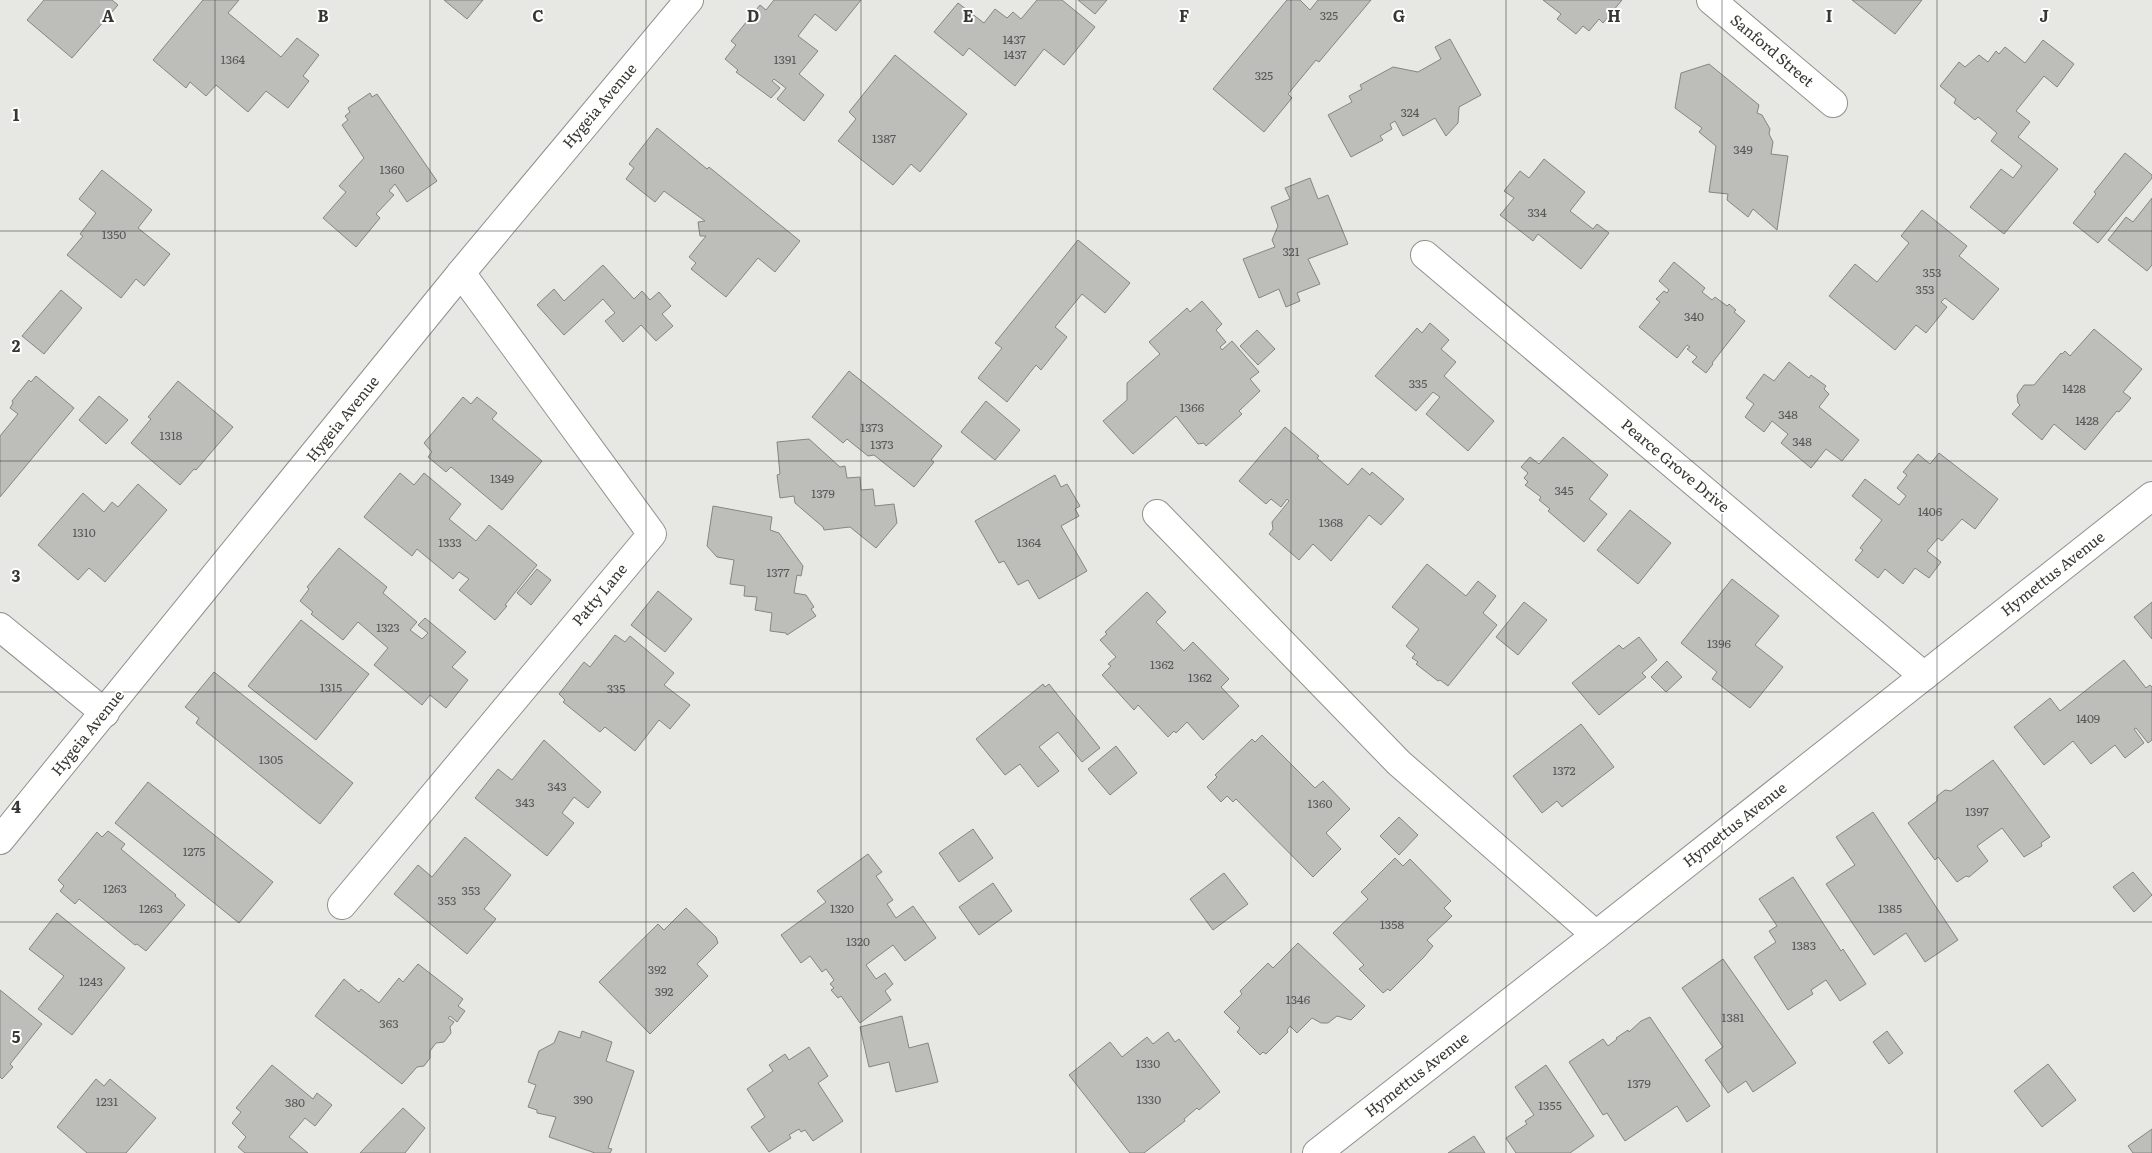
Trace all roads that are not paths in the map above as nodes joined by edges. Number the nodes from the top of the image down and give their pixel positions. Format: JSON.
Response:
{"nodes":[{"id":1,"x":689,"y":0,"type":"edge"},
{"id":2,"x":1711,"y":0,"type":"edge"},
{"id":3,"x":1833,"y":103,"type":"dead end"},
{"id":4,"x":1425,"y":255,"type":"dead end"},
{"id":5,"x":461,"y":273,"type":"junction"},
{"id":6,"x":2152,"y":496,"type":"edge"},
{"id":7,"x":1157,"y":514,"type":"dead end"},
{"id":8,"x":0,"y":627,"type":"edge"},
{"id":9,"x":1924,"y":676,"type":"junction"},
{"id":10,"x":105,"y":713,"type":"junction"},
{"id":11,"x":0,"y":840,"type":"edge"},
{"id":12,"x":342,"y":905,"type":"dead end"},
{"id":13,"x":1596,"y":935,"type":"junction"},
{"id":14,"x":1317,"y":1153,"type":"edge"}],
"edges":[{"from":1,"to":5,"type":"street","name":"Hygeia Avenue"},
{"from":2,"to":3,"type":"street","name":"Sanford Street"},
{"from":4,"to":9,"type":"street","name":"Pearce Grove Drive"},
{"from":5,"to":10,"type":"street","name":"Hygeia Avenue"},
{"from":5,"to":12,"type":"street","name":"Patty Lane"},
{"from":6,"to":9,"type":"street","name":"Hymettus Avenue"},
{"from":7,"to":13,"type":"street"},
{"from":8,"to":10,"type":"street"},
{"from":9,"to":13,"type":"street","name":"Hymettus Avenue"},
{"from":10,"to":11,"type":"street","name":"Hygeia Avenue"},
{"from":13,"to":14,"type":"street","name":"Hymettus Avenue"}]}
